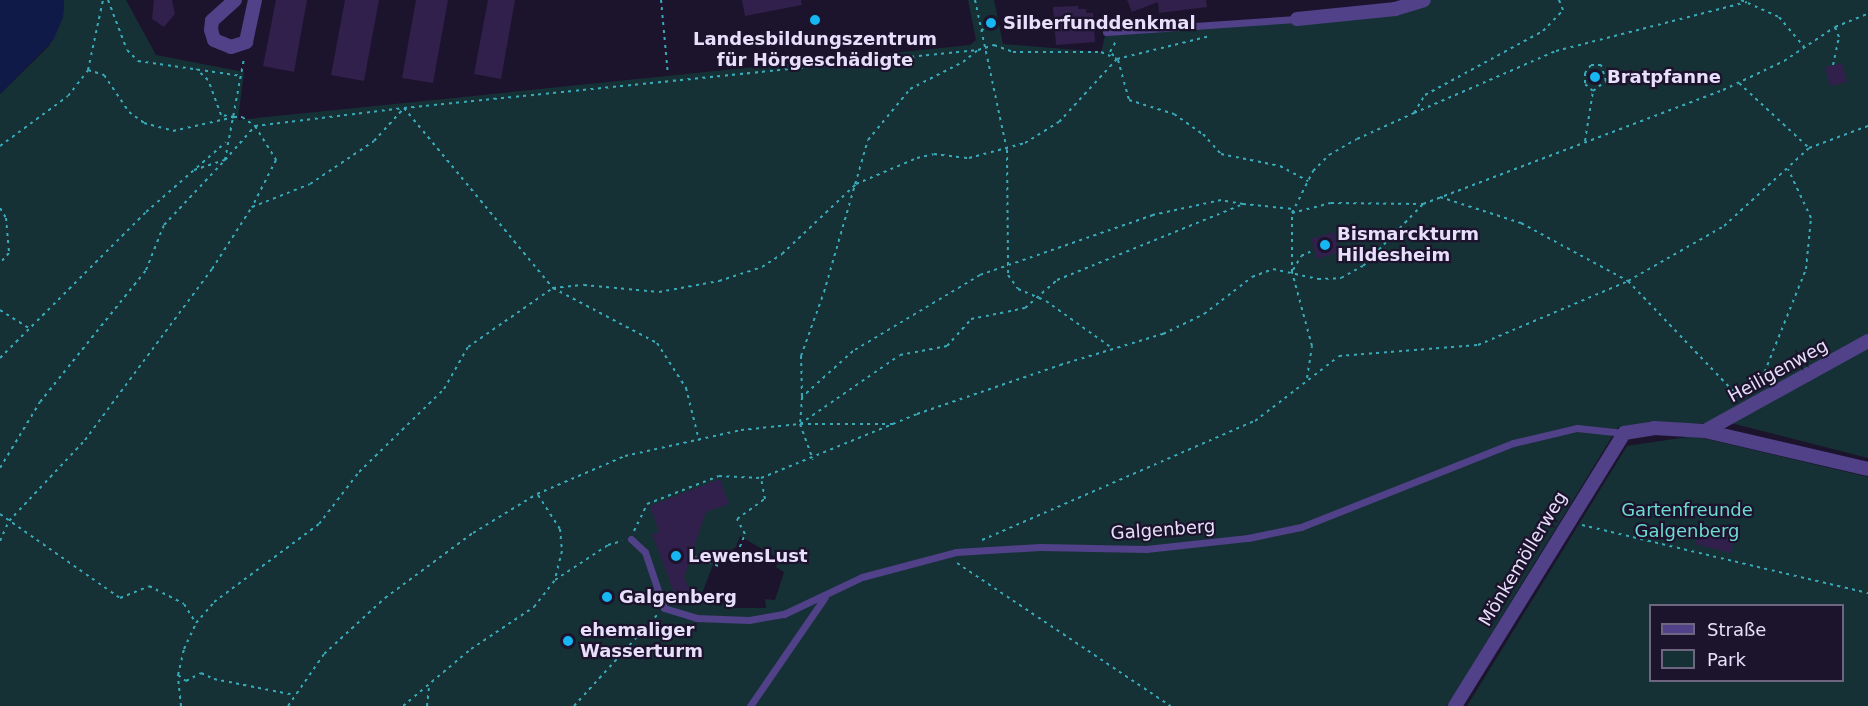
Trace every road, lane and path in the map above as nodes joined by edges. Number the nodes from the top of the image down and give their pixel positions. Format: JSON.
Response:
{"nodes":[{"id":1,"x":103,"y":0,"type":"edge"},
{"id":2,"x":108,"y":0,"type":"edge"},
{"id":3,"x":235,"y":0,"type":"edge"},
{"id":4,"x":255,"y":0,"type":"edge"},
{"id":5,"x":661,"y":0,"type":"edge"},
{"id":6,"x":975,"y":0,"type":"edge"},
{"id":7,"x":1424,"y":0,"type":"edge"},
{"id":8,"x":1559,"y":0,"type":"edge"},
{"id":9,"x":1741,"y":0,"type":"edge"},
{"id":10,"x":1747,"y":2,"type":"junction"},
{"id":11,"x":1868,"y":14,"type":"edge"},
{"id":12,"x":1297,"y":19,"type":"joint"},
{"id":13,"x":989,"y":24,"type":"dead end"},
{"id":14,"x":1835,"y":27,"type":"junction"},
{"id":15,"x":981,"y":32,"type":"junction"},
{"id":16,"x":1106,"y":32,"type":"joint"},
{"id":17,"x":1221,"y":33,"type":"dead end"},
{"id":18,"x":246,"y":42,"type":"junction"},
{"id":19,"x":985,"y":47,"type":"junction"},
{"id":20,"x":1804,"y":47,"type":"junction"},
{"id":21,"x":978,"y":50,"type":"junction"},
{"id":22,"x":1117,"y":58,"type":"junction"},
{"id":23,"x":1833,"y":65,"type":"dead end"},
{"id":24,"x":196,"y":69,"type":"junction"},
{"id":25,"x":88,"y":70,"type":"junction"},
{"id":26,"x":668,"y":75,"type":"dead end"},
{"id":27,"x":242,"y":76,"type":"junction"},
{"id":28,"x":1738,"y":82,"type":"junction"},
{"id":29,"x":1593,"y":91,"type":"junction"},
{"id":30,"x":404,"y":108,"type":"junction"},
{"id":31,"x":1414,"y":113,"type":"junction"},
{"id":32,"x":234,"y":117,"type":"junction"},
{"id":33,"x":255,"y":126,"type":"junction"},
{"id":34,"x":1868,"y":126,"type":"edge"},
{"id":35,"x":1585,"y":141,"type":"junction"},
{"id":36,"x":226,"y":142,"type":"junction"},
{"id":37,"x":0,"y":146,"type":"edge"},
{"id":38,"x":1809,"y":148,"type":"junction"},
{"id":39,"x":1006,"y":150,"type":"junction"},
{"id":40,"x":225,"y":160,"type":"junction"},
{"id":41,"x":1788,"y":168,"type":"junction"},
{"id":42,"x":194,"y":170,"type":"junction"},
{"id":43,"x":1308,"y":181,"type":"junction"},
{"id":44,"x":856,"y":184,"type":"junction"},
{"id":45,"x":1440,"y":197,"type":"junction"},
{"id":46,"x":1243,"y":204,"type":"junction"},
{"id":47,"x":1423,"y":204,"type":"junction"},
{"id":48,"x":252,"y":207,"type":"junction"},
{"id":49,"x":0,"y":208,"type":"edge"},
{"id":50,"x":1294,"y":209,"type":"junction"},
{"id":51,"x":1292,"y":213,"type":"junction"},
{"id":52,"x":1314,"y":250,"type":"dead end"},
{"id":53,"x":0,"y":263,"type":"edge"},
{"id":54,"x":1006,"y":266,"type":"junction"},
{"id":55,"x":1292,"y":272,"type":"junction"},
{"id":56,"x":1628,"y":281,"type":"junction"},
{"id":57,"x":554,"y":288,"type":"junction"},
{"id":58,"x":1036,"y":299,"type":"junction"},
{"id":59,"x":0,"y":310,"type":"edge"},
{"id":60,"x":30,"y":329,"type":"junction"},
{"id":61,"x":1868,"y":340,"type":"edge"},
{"id":62,"x":1113,"y":349,"type":"junction"},
{"id":63,"x":0,"y":358,"type":"edge"},
{"id":64,"x":1307,"y":380,"type":"junction"},
{"id":65,"x":1759,"y":387,"type":"dead end"},
{"id":66,"x":802,"y":397,"type":"junction"},
{"id":67,"x":1750,"y":409,"type":"junction"},
{"id":68,"x":800,"y":424,"type":"junction"},
{"id":69,"x":895,"y":424,"type":"junction"},
{"id":70,"x":1705,"y":431,"type":"junction"},
{"id":71,"x":1624,"y":433,"type":"junction"},
{"id":72,"x":699,"y":440,"type":"junction"},
{"id":73,"x":813,"y":460,"type":"junction"},
{"id":74,"x":0,"y":468,"type":"edge"},
{"id":75,"x":1868,"y":469,"type":"edge"},
{"id":76,"x":761,"y":478,"type":"junction"},
{"id":77,"x":537,"y":494,"type":"junction"},
{"id":78,"x":0,"y":514,"type":"edge"},
{"id":79,"x":9,"y":521,"type":"junction"},
{"id":80,"x":1567,"y":521,"type":"junction"},
{"id":81,"x":631,"y":539,"type":"junction"},
{"id":82,"x":0,"y":541,"type":"edge"},
{"id":83,"x":956,"y":552,"type":"junction"},
{"id":84,"x":737,"y":554,"type":"dead end"},
{"id":85,"x":694,"y":557,"type":"dead end"},
{"id":86,"x":719,"y":566,"type":"dead end"},
{"id":87,"x":555,"y":580,"type":"junction"},
{"id":88,"x":1868,"y":593,"type":"edge"},
{"id":89,"x":825,"y":597,"type":"junction"},
{"id":90,"x":664,"y":608,"type":"junction"},
{"id":91,"x":196,"y":623,"type":"junction"},
{"id":92,"x":178,"y":675,"type":"junction"},
{"id":93,"x":429,"y":688,"type":"junction"},
{"id":94,"x":294,"y":695,"type":"junction"},
{"id":95,"x":181,"y":706,"type":"edge"},
{"id":96,"x":288,"y":706,"type":"edge"},
{"id":97,"x":403,"y":706,"type":"edge"},
{"id":98,"x":428,"y":706,"type":"edge"},
{"id":99,"x":574,"y":706,"type":"edge"},
{"id":100,"x":750,"y":706,"type":"edge"},
{"id":101,"x":1171,"y":706,"type":"edge"},
{"id":102,"x":1455,"y":706,"type":"edge"}],
"edges":[{"from":1,"to":25,"type":"path"},
{"from":2,"to":24,"type":"path"},
{"from":3,"to":18,"type":"street"},
{"from":4,"to":18,"type":"street"},
{"from":5,"to":26,"type":"path"},
{"from":6,"to":15,"type":"path"},
{"from":7,"to":12,"type":"street"},
{"from":8,"to":31,"type":"path"},
{"from":9,"to":10,"type":"path"},
{"from":10,"to":20,"type":"path"},
{"from":10,"to":31,"type":"path"},
{"from":11,"to":14,"type":"path"},
{"from":12,"to":16,"type":"lane"},
{"from":13,"to":15,"type":"path"},
{"from":14,"to":20,"type":"path"},
{"from":14,"to":23,"type":"path"},
{"from":15,"to":19,"type":"path"},
{"from":16,"to":22,"type":"path"},
{"from":17,"to":22,"type":"path"},
{"from":18,"to":27,"type":"path"},
{"from":19,"to":21,"type":"path"},
{"from":19,"to":22,"type":"path"},
{"from":19,"to":39,"type":"path"},
{"from":20,"to":28,"type":"path"},
{"from":21,"to":30,"type":"path"},
{"from":21,"to":44,"type":"path"},
{"from":22,"to":39,"type":"path"},
{"from":22,"to":43,"type":"path"},
{"from":24,"to":27,"type":"path"},
{"from":24,"to":32,"type":"path"},
{"from":25,"to":32,"type":"path"},
{"from":25,"to":37,"type":"path"},
{"from":27,"to":32,"type":"path"},
{"from":28,"to":35,"type":"path"},
{"from":28,"to":38,"type":"path"},
{"from":29,"to":29,"type":"path"},
{"from":29,"to":35,"type":"path"},
{"from":30,"to":33,"type":"path"},
{"from":30,"to":48,"type":"path"},
{"from":30,"to":57,"type":"path"},
{"from":31,"to":43,"type":"path"},
{"from":32,"to":33,"type":"path"},
{"from":32,"to":36,"type":"path"},
{"from":33,"to":40,"type":"path"},
{"from":33,"to":48,"type":"path"},
{"from":34,"to":38,"type":"path"},
{"from":35,"to":45,"type":"path"},
{"from":36,"to":40,"type":"path"},
{"from":36,"to":42,"type":"path"},
{"from":38,"to":41,"type":"path"},
{"from":39,"to":44,"type":"path"},
{"from":39,"to":54,"type":"path"},
{"from":40,"to":42,"type":"path"},
{"from":40,"to":74,"type":"path"},
{"from":41,"to":56,"type":"path"},
{"from":41,"to":65,"type":"path"},
{"from":42,"to":60,"type":"path"},
{"from":43,"to":50,"type":"path"},
{"from":44,"to":57,"type":"path"},
{"from":44,"to":66,"type":"path"},
{"from":45,"to":47,"type":"path"},
{"from":45,"to":56,"type":"path"},
{"from":46,"to":50,"type":"path"},
{"from":46,"to":54,"type":"path"},
{"from":46,"to":58,"type":"path"},
{"from":47,"to":51,"type":"path"},
{"from":47,"to":55,"type":"path"},
{"from":48,"to":79,"type":"path"},
{"from":49,"to":53,"type":"path"},
{"from":50,"to":51,"type":"path"},
{"from":51,"to":55,"type":"path"},
{"from":52,"to":55,"type":"path"},
{"from":54,"to":58,"type":"path"},
{"from":54,"to":66,"type":"path"},
{"from":55,"to":62,"type":"path"},
{"from":55,"to":64,"type":"path"},
{"from":56,"to":64,"type":"path"},
{"from":56,"to":67,"type":"path"},
{"from":57,"to":72,"type":"path"},
{"from":57,"to":91,"type":"path"},
{"from":58,"to":62,"type":"path"},
{"from":58,"to":68,"type":"path"},
{"from":59,"to":60,"type":"path"},
{"from":60,"to":63,"type":"path"},
{"from":61,"to":67,"type":"street","name":"Heiligenweg"},
{"from":62,"to":69,"type":"path"},
{"from":64,"to":83,"type":"path"},
{"from":66,"to":68,"type":"path"},
{"from":67,"to":70,"type":"street","name":"Heiligenweg"},
{"from":68,"to":69,"type":"path"},
{"from":68,"to":72,"type":"path"},
{"from":68,"to":73,"type":"path"},
{"from":69,"to":73,"type":"path"},
{"from":70,"to":71,"type":"street"},
{"from":70,"to":75,"type":"street"},
{"from":71,"to":80,"type":"street","name":"Mönkemöllerweg"},
{"from":71,"to":83,"type":"lane","name":"Galgenberg"},
{"from":72,"to":77,"type":"path"},
{"from":73,"to":76,"type":"path"},
{"from":76,"to":81,"type":"path"},
{"from":76,"to":84,"type":"path"},
{"from":77,"to":87,"type":"path"},
{"from":77,"to":94,"type":"path"},
{"from":78,"to":79,"type":"path"},
{"from":79,"to":82,"type":"path"},
{"from":79,"to":91,"type":"path"},
{"from":80,"to":88,"type":"path"},
{"from":80,"to":102,"type":"street","name":"Mönkemöllerweg"},
{"from":81,"to":87,"type":"path"},
{"from":81,"to":90,"type":"lane"},
{"from":83,"to":89,"type":"lane","name":"Galgenberg"},
{"from":83,"to":101,"type":"path"},
{"from":85,"to":86,"type":"path"},
{"from":87,"to":93,"type":"path"},
{"from":89,"to":90,"type":"lane"},
{"from":89,"to":100,"type":"lane","name":"Galgenberg"},
{"from":90,"to":99,"type":"path"},
{"from":91,"to":92,"type":"path"},
{"from":92,"to":94,"type":"path"},
{"from":92,"to":95,"type":"path"},
{"from":93,"to":97,"type":"path"},
{"from":93,"to":98,"type":"path"},
{"from":94,"to":96,"type":"path"}]}
